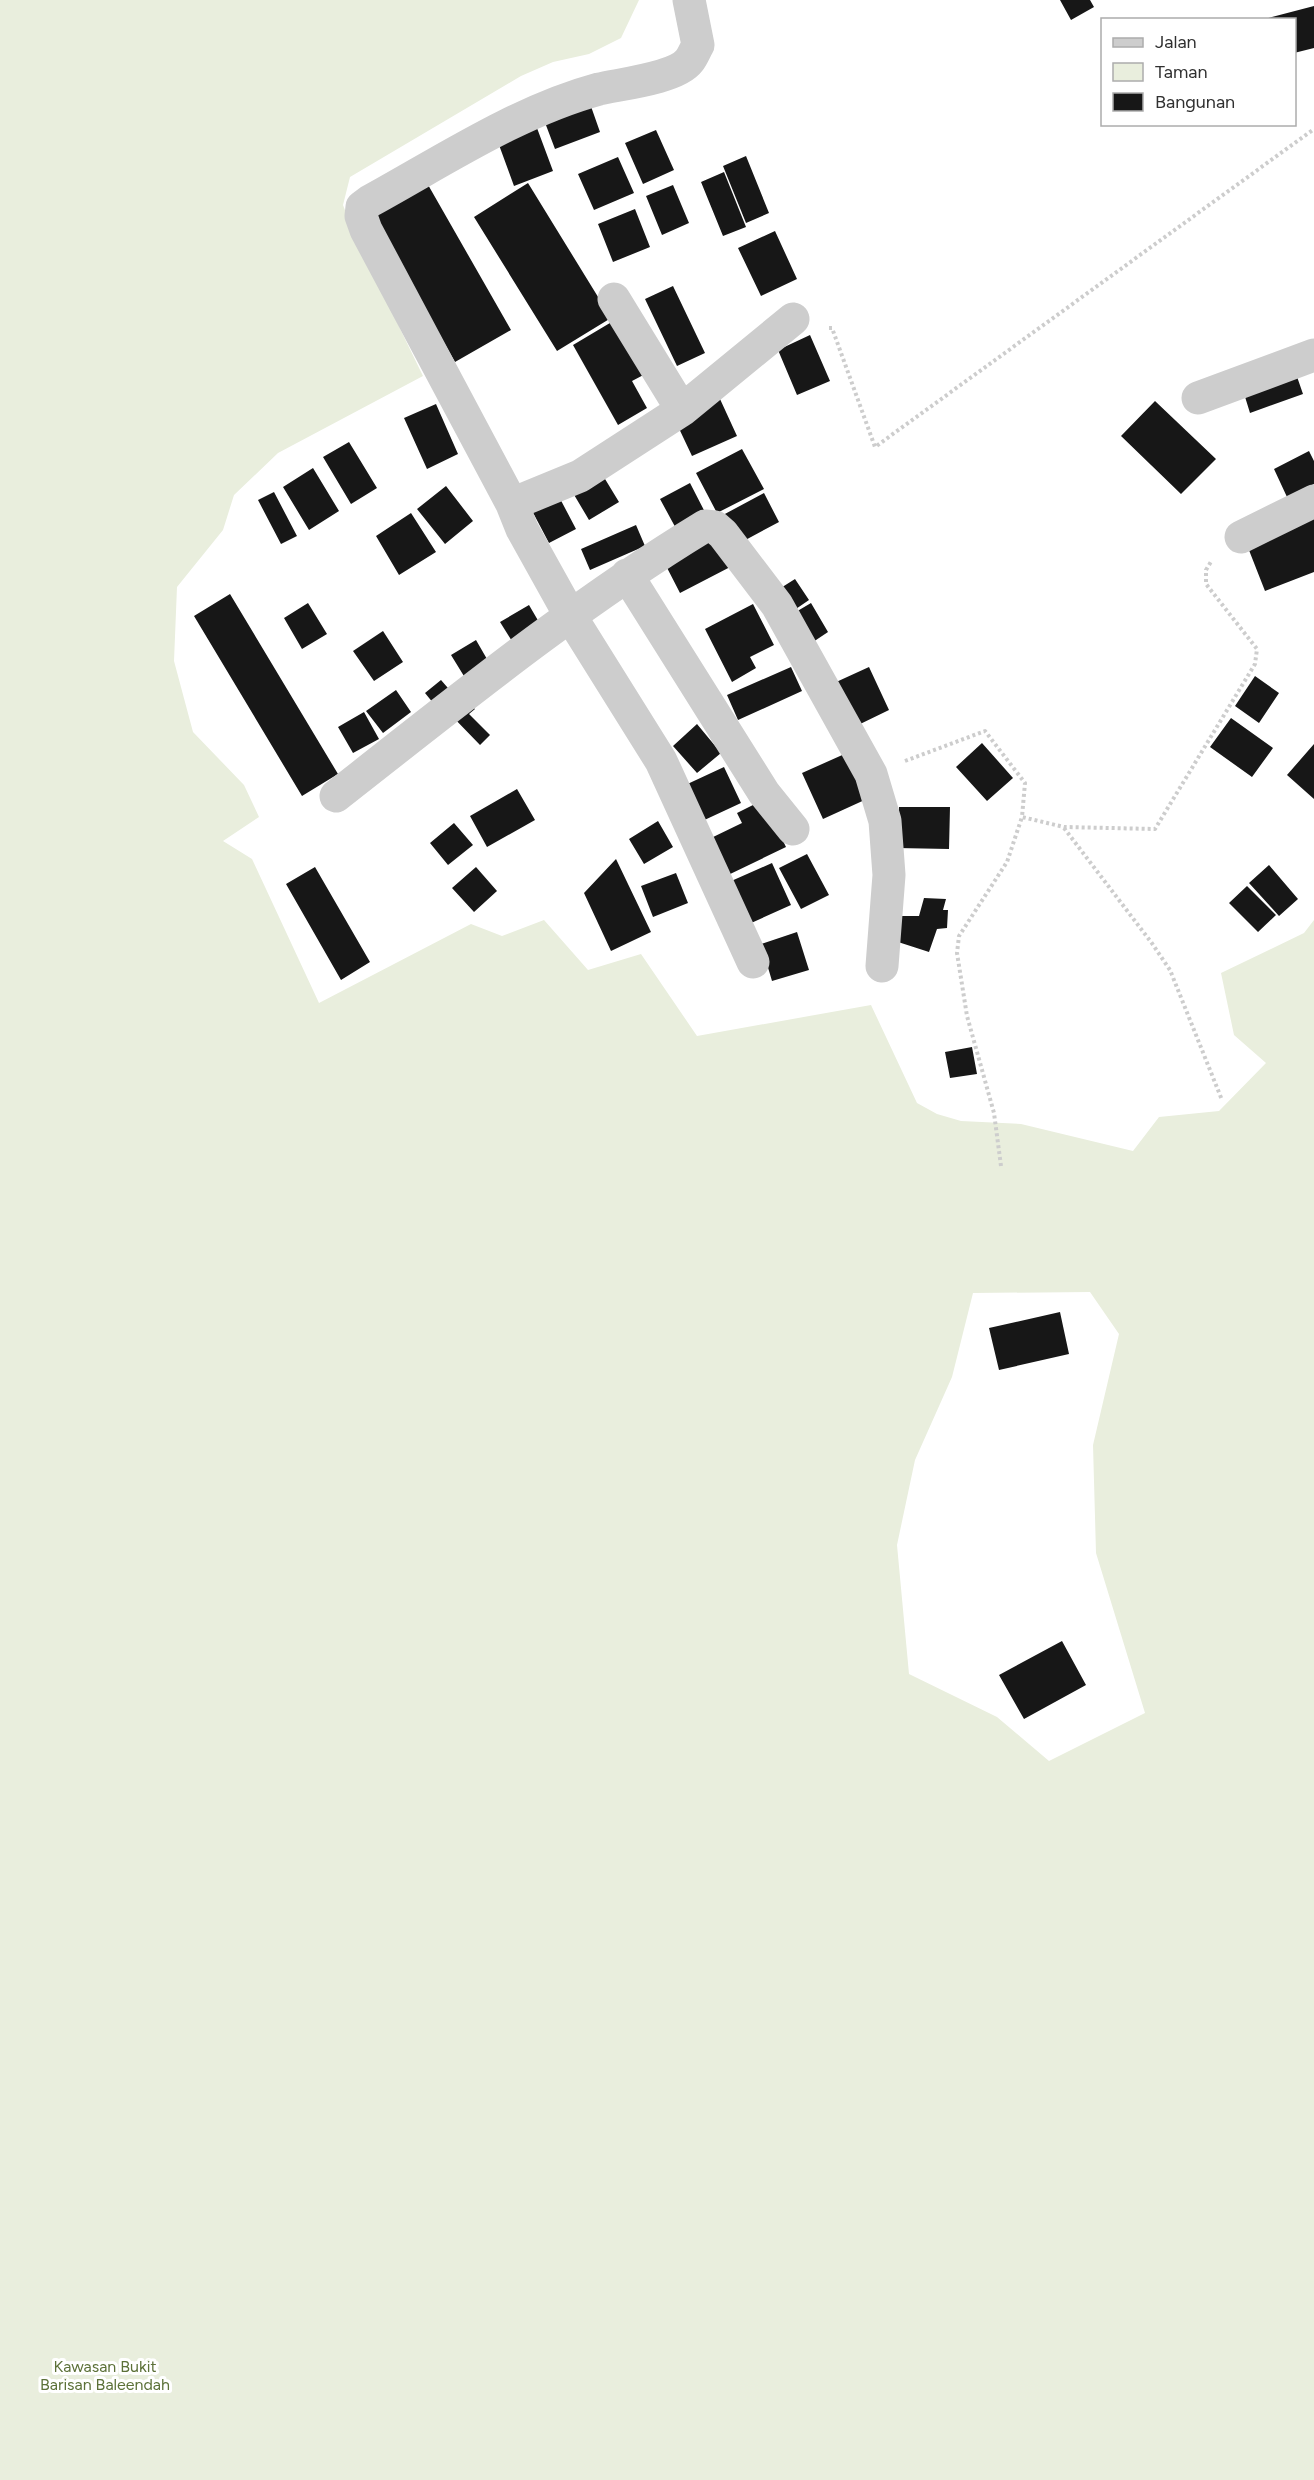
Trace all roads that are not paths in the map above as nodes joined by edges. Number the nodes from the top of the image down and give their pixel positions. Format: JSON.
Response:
{"nodes":[{"id":1,"x":688,"y":0,"type":"edge"},
{"id":2,"x":614,"y":299,"type":"dead end"},
{"id":3,"x":793,"y":319,"type":"dead end"},
{"id":4,"x":1314,"y":355,"type":"edge"},
{"id":5,"x":1198,"y":398,"type":"dead end"},
{"id":6,"x":682,"y":410,"type":"junction"},
{"id":7,"x":1314,"y":501,"type":"edge"},
{"id":8,"x":512,"y":504,"type":"junction"},
{"id":9,"x":1241,"y":537,"type":"road end"},
{"id":10,"x":627,"y":575,"type":"junction"},
{"id":11,"x":572,"y":617,"type":"junction"},
{"id":12,"x":336,"y":796,"type":"dead end"},
{"id":13,"x":793,"y":829,"type":"dead end"},
{"id":14,"x":753,"y":962,"type":"dead end"},
{"id":15,"x":882,"y":966,"type":"dead end"}],
"edges":[{"from":1,"to":8,"type":"street"},
{"from":2,"to":6,"type":"street"},
{"from":3,"to":6,"type":"street"},
{"from":4,"to":5,"type":"street"},
{"from":6,"to":8,"type":"street"},
{"from":7,"to":9,"type":"street"},
{"from":8,"to":11,"type":"street"},
{"from":10,"to":11,"type":"street"},
{"from":10,"to":13,"type":"street"},
{"from":10,"to":15,"type":"street"},
{"from":11,"to":12,"type":"street"},
{"from":11,"to":14,"type":"street"}]}
